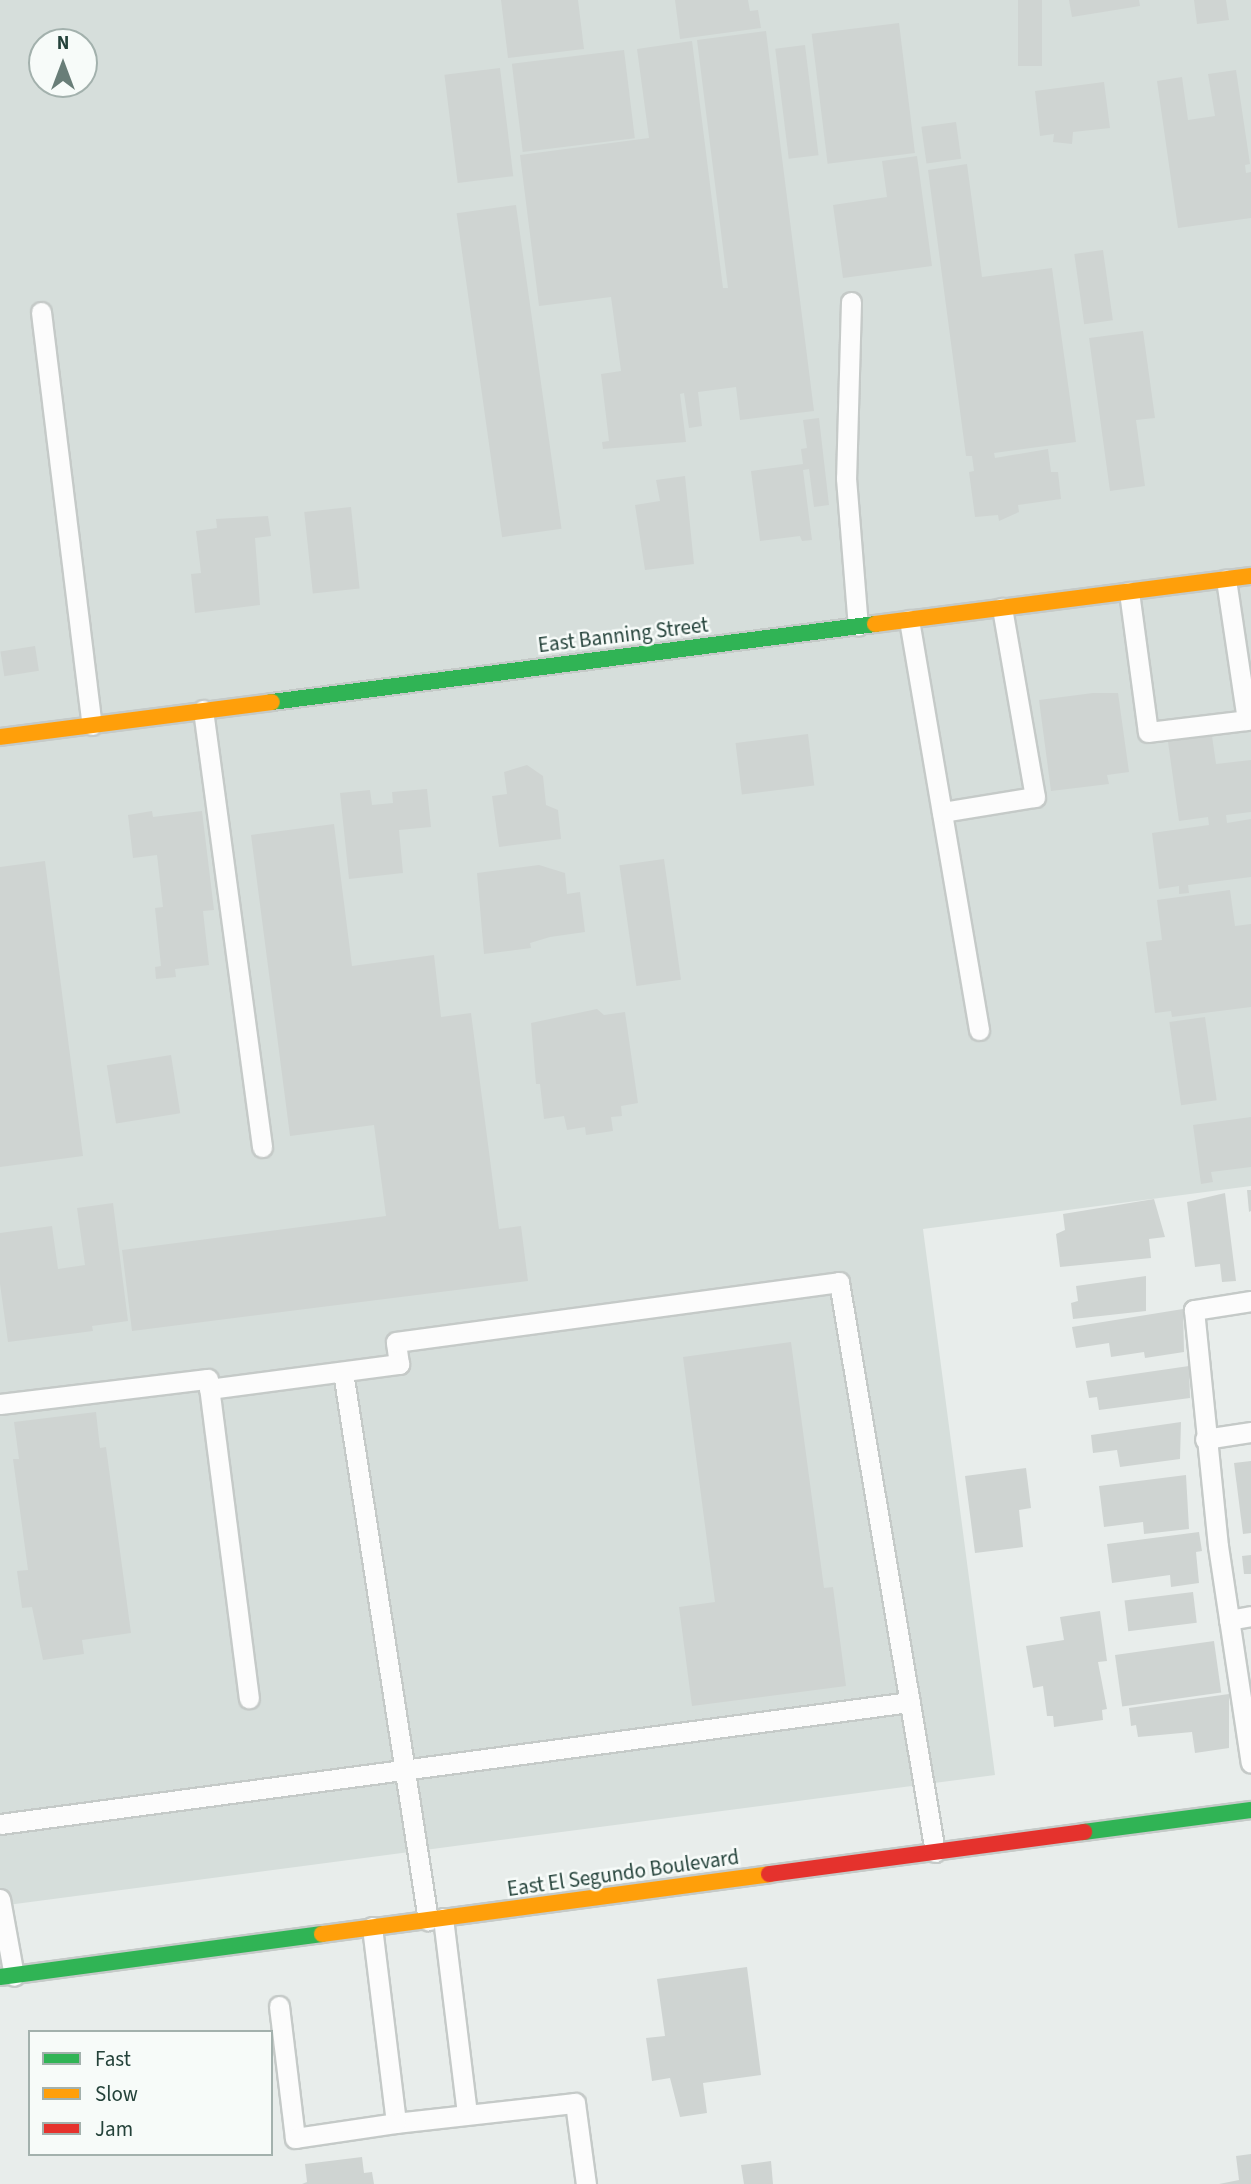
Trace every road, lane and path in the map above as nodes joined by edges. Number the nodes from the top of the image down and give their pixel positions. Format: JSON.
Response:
{"nodes":[{"id":1,"x":851,"y":302,"type":"dead end"},
{"id":2,"x":41,"y":312,"type":"dead end"},
{"id":3,"x":1251,"y":576,"type":"edge"},
{"id":4,"x":1226,"y":580,"type":"junction"},
{"id":5,"x":1129,"y":592,"type":"junction"},
{"id":6,"x":1002,"y":608,"type":"junction"},
{"id":7,"x":909,"y":620,"type":"junction"},
{"id":8,"x":858,"y":626,"type":"junction"},
{"id":9,"x":203,"y":710,"type":"junction"},
{"id":10,"x":92,"y":725,"type":"junction"},
{"id":11,"x":0,"y":737,"type":"edge"},
{"id":12,"x":942,"y":812,"type":"junction"},
{"id":13,"x":979,"y":1030,"type":"dead end"},
{"id":14,"x":262,"y":1147,"type":"dead end"},
{"id":15,"x":1251,"y":1301,"type":"edge"},
{"id":16,"x":343,"y":1372,"type":"junction"},
{"id":17,"x":209,"y":1389,"type":"junction"},
{"id":18,"x":0,"y":1404,"type":"edge"},
{"id":19,"x":1251,"y":1432,"type":"edge"},
{"id":20,"x":1205,"y":1438,"type":"junction"},
{"id":21,"x":1251,"y":1616,"type":"edge"},
{"id":22,"x":1229,"y":1620,"type":"junction"},
{"id":23,"x":249,"y":1698,"type":"dead end"},
{"id":24,"x":910,"y":1702,"type":"junction"},
{"id":25,"x":1251,"y":1763,"type":"edge"},
{"id":26,"x":401,"y":1770,"type":"junction"},
{"id":27,"x":1251,"y":1810,"type":"edge"},
{"id":28,"x":0,"y":1824,"type":"edge"},
{"id":29,"x":936,"y":1852,"type":"junction"},
{"id":30,"x":0,"y":1899,"type":"edge"},
{"id":31,"x":435,"y":1919,"type":"junction"},
{"id":32,"x":372,"y":1927,"type":"junction"},
{"id":33,"x":7,"y":1977,"type":"edge"},
{"id":34,"x":279,"y":2006,"type":"dead end"},
{"id":35,"x":467,"y":2113,"type":"junction"},
{"id":36,"x":396,"y":2123,"type":"junction"},
{"id":37,"x":586,"y":2184,"type":"edge"}],
"edges":[{"from":1,"to":8,"type":"lane"},
{"from":2,"to":10,"type":"lane"},
{"from":3,"to":4,"type":"street","name":"East Banning Street"},
{"from":4,"to":5,"type":"street","name":"East Banning Street"},
{"from":4,"to":5,"type":"lane"},
{"from":5,"to":6,"type":"street","name":"East Banning Street"},
{"from":6,"to":7,"type":"street","name":"East Banning Street"},
{"from":6,"to":12,"type":"lane"},
{"from":7,"to":8,"type":"street","name":"East Banning Street"},
{"from":7,"to":12,"type":"lane"},
{"from":8,"to":9,"type":"street","name":"East Banning Street"},
{"from":9,"to":10,"type":"street","name":"East Banning Street"},
{"from":9,"to":14,"type":"lane"},
{"from":10,"to":11,"type":"street","name":"East Banning Street"},
{"from":12,"to":13,"type":"lane"},
{"from":15,"to":20,"type":"lane"},
{"from":16,"to":17,"type":"lane"},
{"from":16,"to":24,"type":"lane"},
{"from":16,"to":26,"type":"lane"},
{"from":17,"to":18,"type":"lane"},
{"from":17,"to":23,"type":"lane"},
{"from":19,"to":20,"type":"lane"},
{"from":20,"to":22,"type":"lane"},
{"from":21,"to":22,"type":"lane"},
{"from":22,"to":25,"type":"lane"},
{"from":24,"to":26,"type":"lane"},
{"from":24,"to":29,"type":"lane"},
{"from":26,"to":28,"type":"lane"},
{"from":26,"to":31,"type":"lane"},
{"from":27,"to":29,"type":"street","name":"East El Segundo Boulevard"},
{"from":29,"to":31,"type":"street","name":"East El Segundo Boulevard"},
{"from":30,"to":33,"type":"lane"},
{"from":31,"to":32,"type":"street","name":"East El Segundo Boulevard"},
{"from":31,"to":35,"type":"lane"},
{"from":32,"to":33,"type":"street","name":"East El Segundo Boulevard"},
{"from":32,"to":36,"type":"lane"},
{"from":34,"to":36,"type":"lane"},
{"from":35,"to":36,"type":"lane"},
{"from":35,"to":37,"type":"lane"}]}
